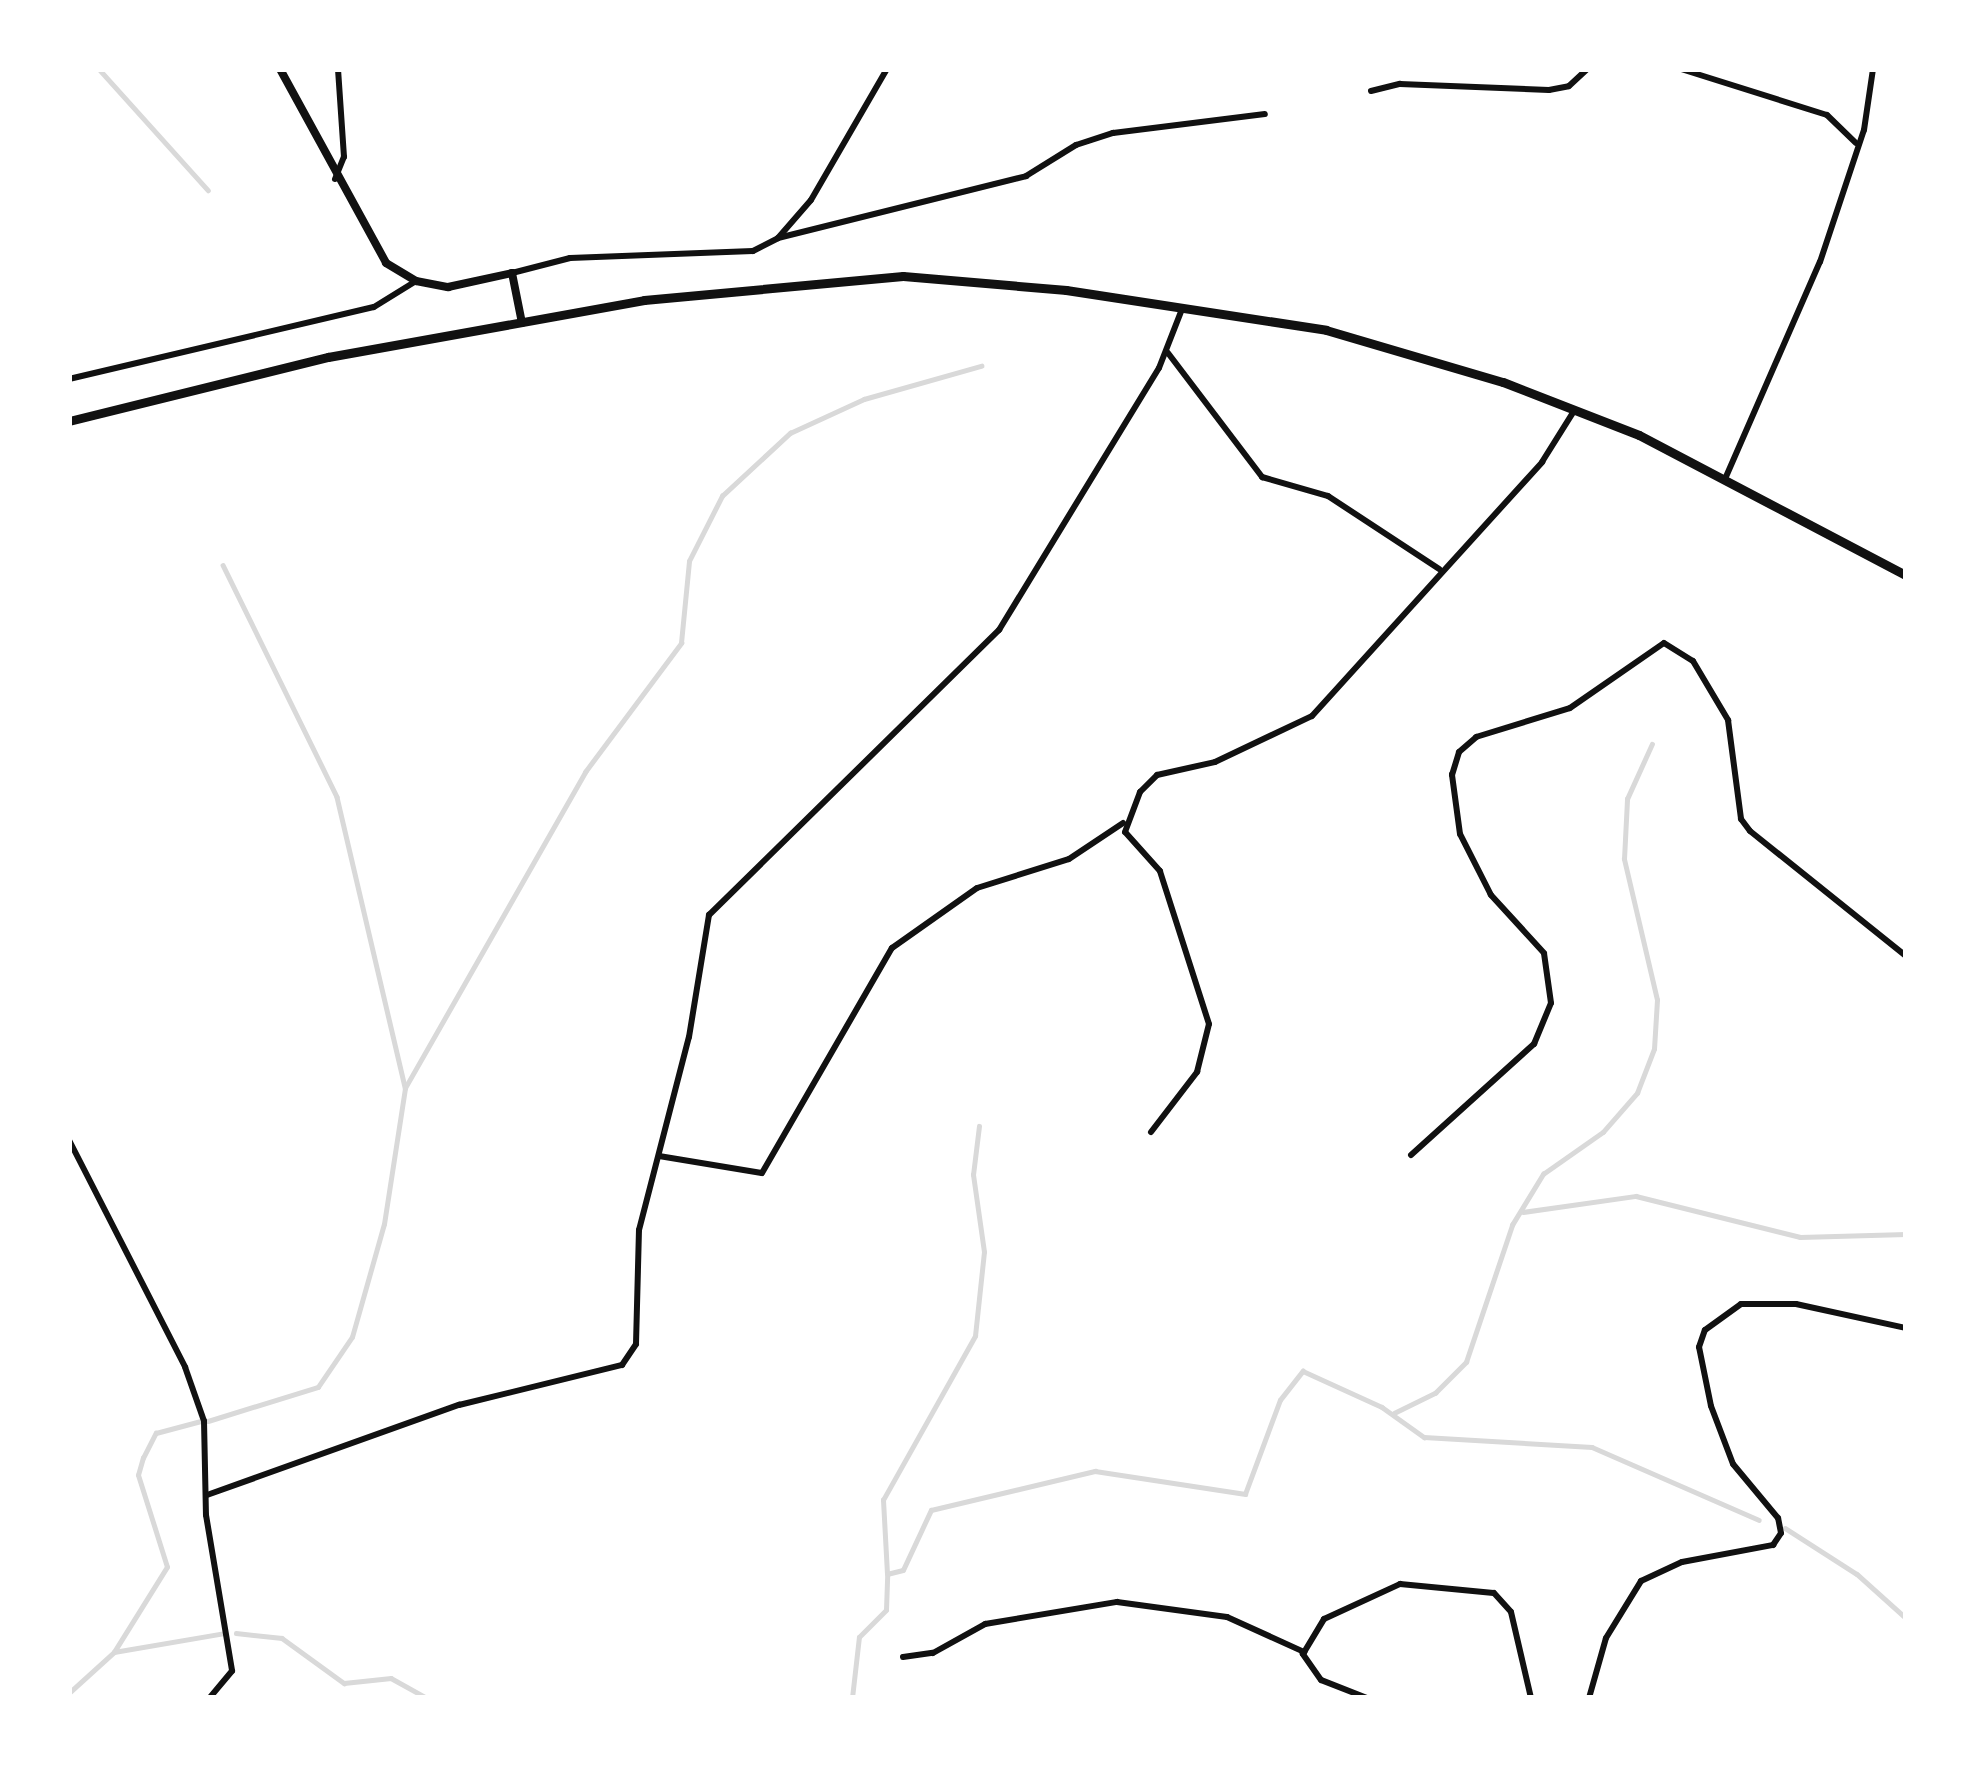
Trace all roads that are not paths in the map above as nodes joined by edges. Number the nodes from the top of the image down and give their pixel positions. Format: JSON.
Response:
{"nodes":[{"id":1,"x":280,"y":69,"type":"edge"},
{"id":2,"x":338,"y":69,"type":"edge"},
{"id":3,"x":887,"y":69,"type":"edge"},
{"id":4,"x":1588,"y":69,"type":"edge"},
{"id":5,"x":1681,"y":69,"type":"edge"},
{"id":6,"x":1873,"y":69,"type":"edge"},
{"id":7,"x":1371,"y":91,"type":"dead end"},
{"id":8,"x":1265,"y":114,"type":"dead end"},
{"id":9,"x":1856,"y":142,"type":"junction"},
{"id":10,"x":335,"y":179,"type":"junction"},
{"id":11,"x":778,"y":238,"type":"junction"},
{"id":12,"x":512,"y":273,"type":"junction"},
{"id":13,"x":416,"y":281,"type":"junction"},
{"id":14,"x":1183,"y":305,"type":"junction"},
{"id":15,"x":523,"y":325,"type":"junction"},
{"id":16,"x":1168,"y":353,"type":"junction"},
{"id":17,"x":69,"y":379,"type":"edge"},
{"id":18,"x":1576,"y":408,"type":"junction"},
{"id":19,"x":69,"y":421,"type":"edge"},
{"id":20,"x":1725,"y":478,"type":"junction"},
{"id":21,"x":1439,"y":569,"type":"junction"},
{"id":22,"x":1906,"y":575,"type":"edge"},
{"id":23,"x":1126,"y":821,"type":"junction"},
{"id":24,"x":1906,"y":956,"type":"edge"},
{"id":25,"x":1151,"y":1132,"type":"dead end"},
{"id":26,"x":69,"y":1140,"type":"edge"},
{"id":27,"x":1411,"y":1155,"type":"dead end"},
{"id":28,"x":659,"y":1156,"type":"junction"},
{"id":29,"x":1906,"y":1328,"type":"edge"},
{"id":30,"x":207,"y":1495,"type":"junction"},
{"id":31,"x":1304,"y":1652,"type":"junction"},
{"id":32,"x":903,"y":1657,"type":"dead end"},
{"id":33,"x":209,"y":1698,"type":"edge"},
{"id":34,"x":1366,"y":1698,"type":"edge"},
{"id":35,"x":1531,"y":1698,"type":"edge"},
{"id":36,"x":1589,"y":1698,"type":"edge"}],
"edges":[{"from":1,"to":10,"type":"street"},
{"from":2,"to":10,"type":"street"},
{"from":3,"to":11,"type":"street"},
{"from":4,"to":7,"type":"street"},
{"from":5,"to":9,"type":"street"},
{"from":6,"to":9,"type":"street"},
{"from":8,"to":11,"type":"street"},
{"from":9,"to":20,"type":"street"},
{"from":10,"to":13,"type":"street"},
{"from":11,"to":12,"type":"street"},
{"from":12,"to":13,"type":"street"},
{"from":12,"to":15,"type":"street"},
{"from":13,"to":17,"type":"street"},
{"from":14,"to":15,"type":"main road"},
{"from":14,"to":16,"type":"street"},
{"from":14,"to":18,"type":"main road"},
{"from":15,"to":19,"type":"main road"},
{"from":16,"to":21,"type":"street"},
{"from":16,"to":28,"type":"street"},
{"from":18,"to":20,"type":"main road"},
{"from":18,"to":21,"type":"street"},
{"from":20,"to":22,"type":"main road"},
{"from":21,"to":23,"type":"street"},
{"from":23,"to":25,"type":"street"},
{"from":23,"to":28,"type":"street"},
{"from":24,"to":27,"type":"street"},
{"from":26,"to":30,"type":"street"},
{"from":28,"to":30,"type":"street"},
{"from":29,"to":36,"type":"street"},
{"from":30,"to":33,"type":"street"},
{"from":31,"to":32,"type":"street"},
{"from":31,"to":34,"type":"street"},
{"from":31,"to":35,"type":"street"}]}
